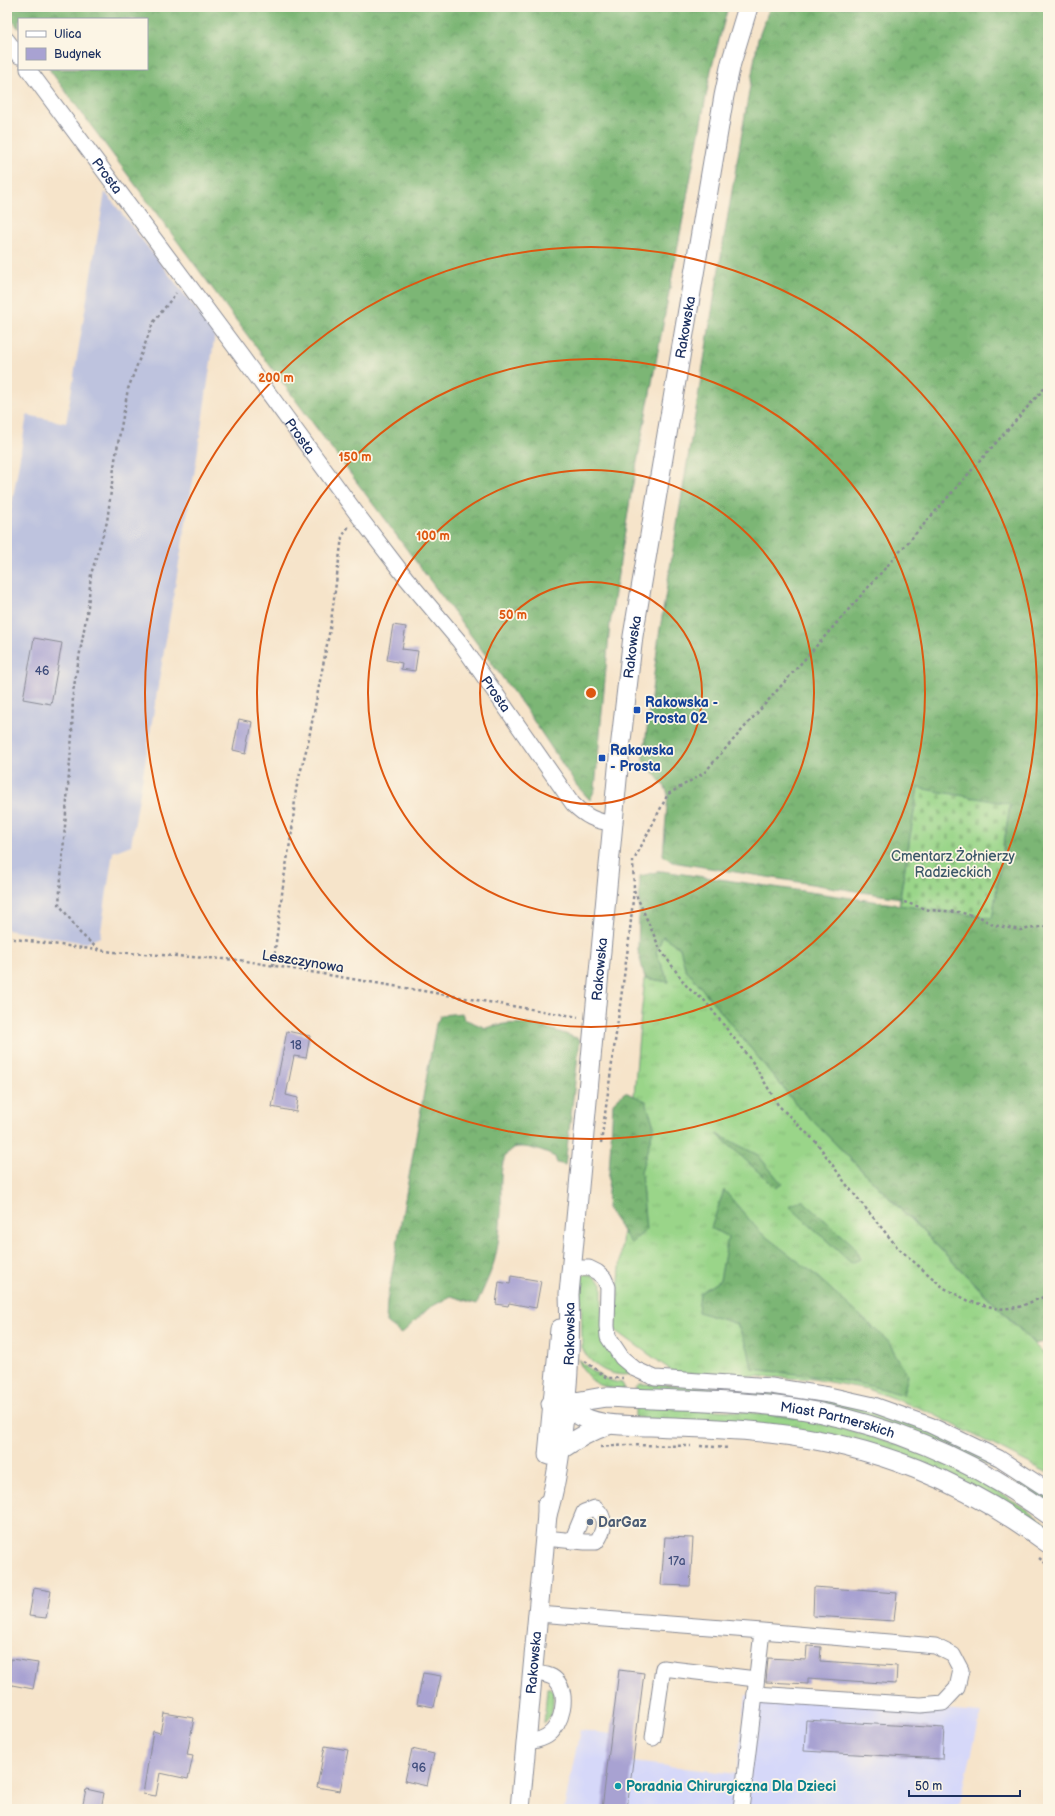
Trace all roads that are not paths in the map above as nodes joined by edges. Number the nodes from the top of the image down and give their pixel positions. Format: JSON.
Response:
{"nodes":[{"id":1,"x":748,"y":7,"type":"edge"},
{"id":2,"x":7,"y":40,"type":"edge"},
{"id":3,"x":18,"y":55,"type":"edge"},
{"id":4,"x":29,"y":70,"type":"edge"},
{"id":5,"x":613,"y":824,"type":"junction"},
{"id":6,"x":571,"y":1268,"type":"junction"},
{"id":7,"x":568,"y":1294,"type":"junction"},
{"id":8,"x":576,"y":1360,"type":"junction"},
{"id":9,"x":606,"y":1397,"type":"junction"},
{"id":10,"x":558,"y":1404,"type":"junction"},
{"id":11,"x":608,"y":1425,"type":"junction"},
{"id":12,"x":560,"y":1450,"type":"junction"},
{"id":13,"x":1048,"y":1490,"type":"edge"},
{"id":14,"x":1048,"y":1514,"type":"edge"},
{"id":15,"x":547,"y":1515,"type":"junction"},
{"id":16,"x":545,"y":1538,"type":"junction"},
{"id":17,"x":572,"y":1541,"type":"junction"},
{"id":18,"x":1042,"y":1549,"type":"edge"},
{"id":19,"x":538,"y":1614,"type":"junction"},
{"id":20,"x":762,"y":1631,"type":"junction"},
{"id":21,"x":533,"y":1673,"type":"junction"},
{"id":22,"x":756,"y":1686,"type":"junction"},
{"id":23,"x":654,"y":1738,"type":"dead end"},
{"id":24,"x":526,"y":1743,"type":"junction"},
{"id":25,"x":520,"y":1809,"type":"edge"},
{"id":26,"x":741,"y":1809,"type":"edge"}],
"edges":[{"from":1,"to":5,"type":"main road","name":"Rakowska"},
{"from":2,"to":3,"type":"street"},
{"from":4,"to":5,"type":"street","name":"Prosta"},
{"from":5,"to":6,"type":"main road","name":"Rakowska"},
{"from":6,"to":7,"type":"main road","name":"Rakowska"},
{"from":6,"to":13,"type":"street"},
{"from":7,"to":8,"type":"main road","name":"Rakowska"},
{"from":7,"to":10,"type":"main road","name":"Rakowska"},
{"from":8,"to":9,"type":"main road","name":"Miast Partnerskich"},
{"from":8,"to":10,"type":"main road","name":"Rakowska"},
{"from":9,"to":10,"type":"main road","name":"Miast Partnerskich"},
{"from":9,"to":14,"type":"main road","name":"Miast Partnerskich"},
{"from":10,"to":11,"type":"main road","name":"Miast Partnerskich"},
{"from":10,"to":12,"type":"main road","name":"Rakowska"},
{"from":10,"to":15,"type":"main road","name":"Rakowska"},
{"from":11,"to":12,"type":"main road","name":"Miast Partnerskich"},
{"from":11,"to":18,"type":"main road","name":"Miast Partnerskich"},
{"from":12,"to":15,"type":"main road","name":"Rakowska"},
{"from":15,"to":16,"type":"main road","name":"Rakowska"},
{"from":16,"to":17,"type":"street"},
{"from":16,"to":19,"type":"main road","name":"Rakowska"},
{"from":17,"to":17,"type":"street"},
{"from":19,"to":20,"type":"street"},
{"from":19,"to":21,"type":"main road","name":"Rakowska"},
{"from":20,"to":22,"type":"street"},
{"from":20,"to":22,"type":"street"},
{"from":21,"to":24,"type":"main road","name":"Rakowska"},
{"from":21,"to":24,"type":"street"},
{"from":22,"to":23,"type":"street"},
{"from":22,"to":26,"type":"street"},
{"from":24,"to":25,"type":"main road","name":"Rakowska"}]}
